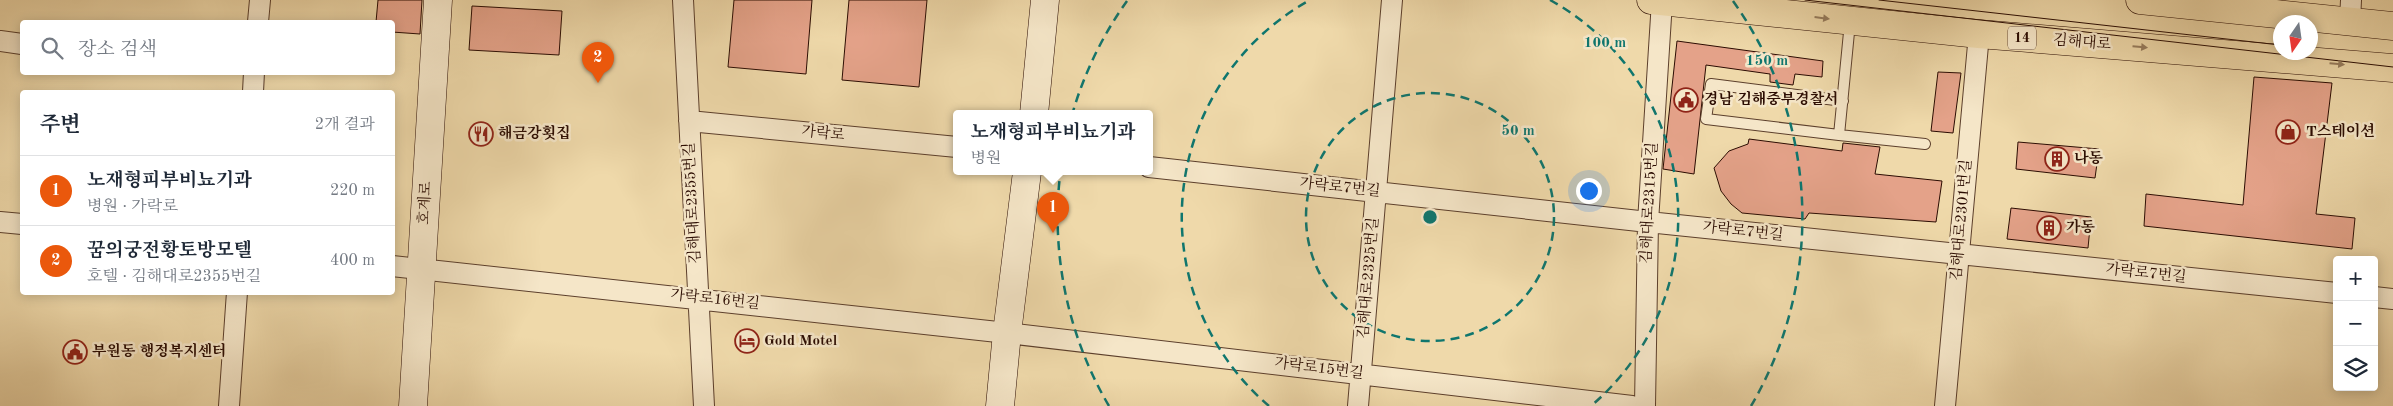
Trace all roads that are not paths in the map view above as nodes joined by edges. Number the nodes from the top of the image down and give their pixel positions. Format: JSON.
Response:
{"nodes":[{"id":1,"x":260,"y":0,"type":"edge"},
{"id":2,"x":438,"y":0,"type":"edge"},
{"id":3,"x":682,"y":0,"type":"edge"},
{"id":4,"x":1045,"y":0,"type":"edge"},
{"id":5,"x":1392,"y":0,"type":"edge"},
{"id":6,"x":2140,"y":0,"type":"edge"},
{"id":7,"x":1657,"y":1,"type":"edge"},
{"id":8,"x":2351,"y":11,"type":"edge"},
{"id":9,"x":258,"y":20,"type":"edge"},
{"id":10,"x":1850,"y":21,"type":"junction"},
{"id":11,"x":2393,"y":26,"type":"edge"},
{"id":12,"x":1979,"y":34,"type":"junction"},
{"id":13,"x":0,"y":41,"type":"edge"},
{"id":14,"x":20,"y":44,"type":"edge"},
{"id":15,"x":2393,"y":68,"type":"edge"},
{"id":16,"x":254,"y":75,"type":"edge"},
{"id":17,"x":253,"y":90,"type":"edge"},
{"id":18,"x":1843,"y":100,"type":"junction"},
{"id":19,"x":1034,"y":110,"type":"edge"},
{"id":20,"x":689,"y":121,"type":"junction"},
{"id":21,"x":1839,"y":135,"type":"junction"},
{"id":22,"x":1925,"y":144,"type":"dead end"},
{"id":23,"x":953,"y":147,"type":"edge"},
{"id":24,"x":1153,"y":168,"type":"edge"},
{"id":25,"x":1027,"y":175,"type":"edge"},
{"id":26,"x":1376,"y":192,"type":"junction"},
{"id":27,"x":0,"y":222,"type":"edge"},
{"id":28,"x":1648,"y":222,"type":"junction"},
{"id":29,"x":20,"y":224,"type":"edge"},
{"id":30,"x":1959,"y":254,"type":"junction"},
{"id":31,"x":395,"y":266,"type":"edge"},
{"id":32,"x":422,"y":269,"type":"junction"},
{"id":33,"x":2333,"y":293,"type":"edge"},
{"id":34,"x":237,"y":295,"type":"edge"},
{"id":35,"x":2378,"y":297,"type":"edge"},
{"id":36,"x":697,"y":298,"type":"junction"},
{"id":37,"x":2393,"y":299,"type":"edge"},
{"id":38,"x":1007,"y":333,"type":"junction"},
{"id":39,"x":1361,"y":374,"type":"junction"},
{"id":40,"x":229,"y":406,"type":"edge"},
{"id":41,"x":413,"y":406,"type":"edge"},
{"id":42,"x":704,"y":406,"type":"edge"},
{"id":43,"x":1000,"y":406,"type":"edge"},
{"id":44,"x":1358,"y":406,"type":"edge"},
{"id":45,"x":1632,"y":406,"type":"edge"},
{"id":46,"x":1645,"y":406,"type":"edge"},
{"id":47,"x":1944,"y":406,"type":"edge"}],
"edges":[{"from":1,"to":9,"type":"street"},
{"from":2,"to":32,"type":"main road","name":"호계로"},
{"from":3,"to":20,"type":"street","name":"김해대로2355번길"},
{"from":4,"to":19,"type":"main road"},
{"from":5,"to":26,"type":"street","name":"김해대로2325번길"},
{"from":6,"to":8,"type":"main road"},
{"from":7,"to":10,"type":"main road","name":"김해대로","number":"14","one_way":true},
{"from":7,"to":28,"type":"street","name":"김해대로2315번길"},
{"from":8,"to":11,"type":"main road"},
{"from":10,"to":12,"type":"main road","name":"김해대로","number":"14"},
{"from":10,"to":18,"type":"lane"},
{"from":12,"to":15,"type":"main road","name":"김해대로","number":"14","one_way":true},
{"from":12,"to":30,"type":"street","name":"김해대로2301번길"},
{"from":13,"to":14,"type":"street"},
{"from":16,"to":17,"type":"street"},
{"from":18,"to":21,"type":"lane"},
{"from":18,"to":21,"type":"lane"},
{"from":20,"to":23,"type":"street","name":"가락로"},
{"from":20,"to":36,"type":"street","name":"김해대로2355번길"},
{"from":21,"to":22,"type":"lane"},
{"from":24,"to":26,"type":"street","name":"가락로7번길"},
{"from":25,"to":38,"type":"main road"},
{"from":26,"to":28,"type":"street","name":"가락로7번길"},
{"from":26,"to":39,"type":"street","name":"김해대로2325번길"},
{"from":27,"to":29,"type":"street"},
{"from":28,"to":30,"type":"street","name":"가락로7번길"},
{"from":28,"to":46,"type":"street","name":"김해대로2315번길"},
{"from":30,"to":33,"type":"street","name":"가락로7번길"},
{"from":30,"to":47,"type":"street","name":"김해대로2301번길"},
{"from":31,"to":32,"type":"street","name":"가락로16번길"},
{"from":32,"to":36,"type":"street","name":"가락로16번길"},
{"from":32,"to":41,"type":"main road","name":"호계로"},
{"from":34,"to":40,"type":"street"},
{"from":35,"to":37,"type":"street"},
{"from":36,"to":38,"type":"street","name":"가락로16번길"},
{"from":36,"to":42,"type":"street","name":"김해대로2355번길"},
{"from":38,"to":39,"type":"street","name":"가락로15번길"},
{"from":38,"to":43,"type":"main road"},
{"from":39,"to":44,"type":"street","name":"김해대로2325번길"},
{"from":39,"to":45,"type":"street","name":"가락로15번길"}]}
